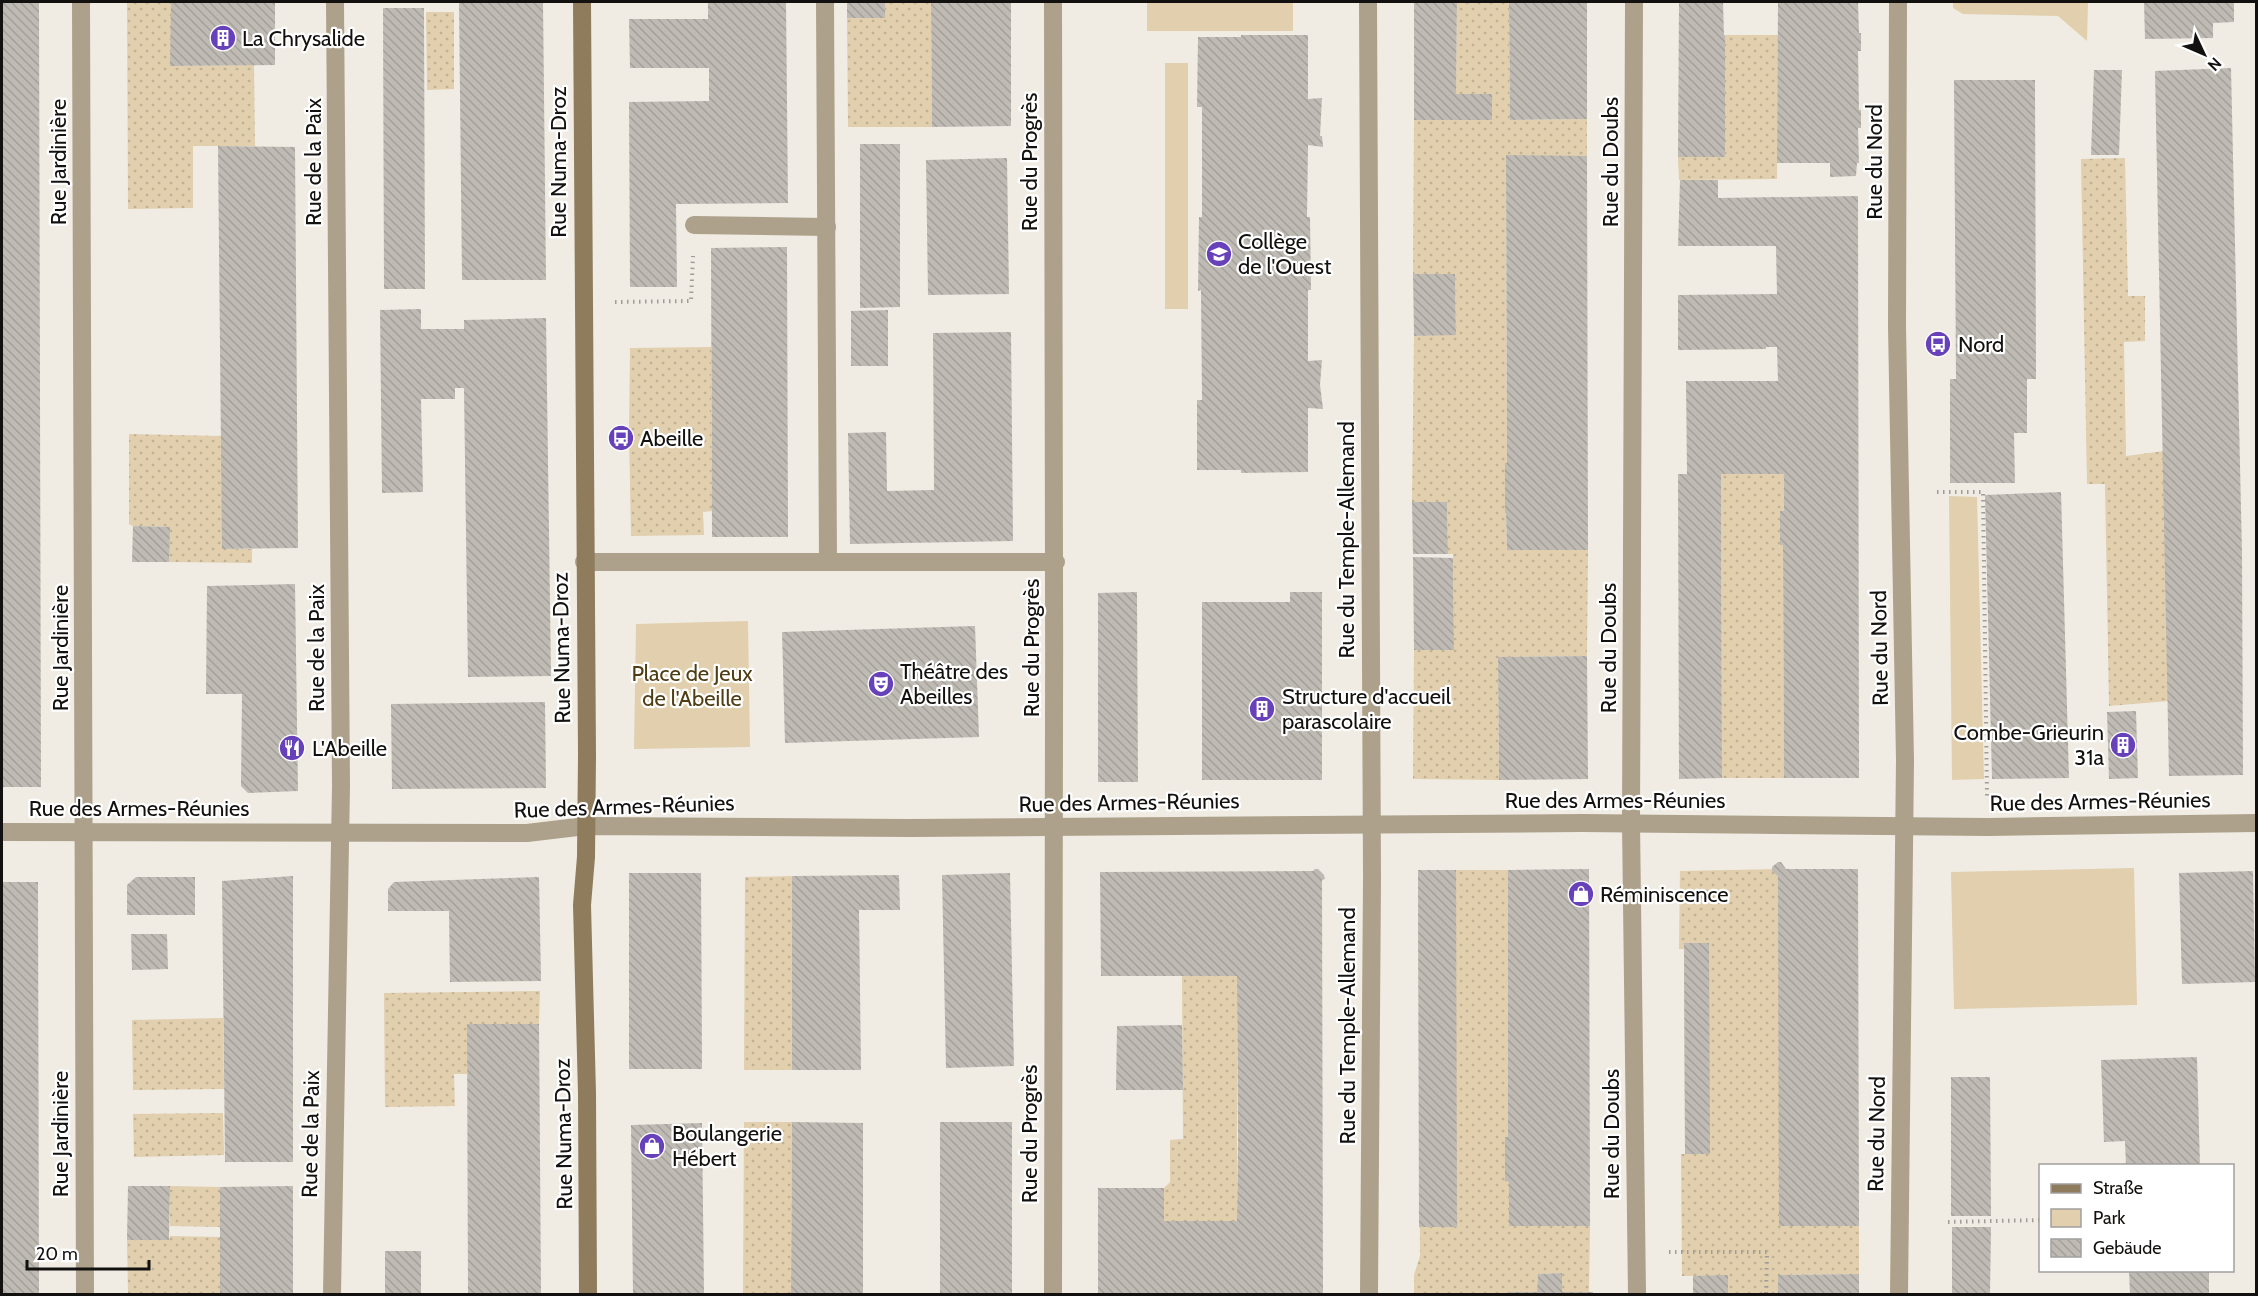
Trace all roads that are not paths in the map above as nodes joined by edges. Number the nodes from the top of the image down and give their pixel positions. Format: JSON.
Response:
{"nodes":[{"id":1,"x":81,"y":2,"type":"edge"},
{"id":2,"x":335,"y":2,"type":"edge"},
{"id":3,"x":582,"y":2,"type":"edge"},
{"id":4,"x":825,"y":2,"type":"edge"},
{"id":5,"x":1053,"y":2,"type":"edge"},
{"id":6,"x":1368,"y":2,"type":"edge"},
{"id":7,"x":1635,"y":2,"type":"edge"},
{"id":8,"x":1898,"y":2,"type":"edge"},
{"id":9,"x":694,"y":225,"type":"road end"},
{"id":10,"x":827,"y":227,"type":"junction"},
{"id":11,"x":584,"y":562,"type":"junction"},
{"id":12,"x":828,"y":562,"type":"junction"},
{"id":13,"x":1056,"y":562,"type":"junction"},
{"id":14,"x":1631,"y":823,"type":"junction"},
{"id":15,"x":2256,"y":823,"type":"edge"},
{"id":16,"x":1371,"y":824,"type":"junction"},
{"id":17,"x":586,"y":826,"type":"junction"},
{"id":18,"x":1054,"y":826,"type":"junction"},
{"id":19,"x":1905,"y":826,"type":"junction"},
{"id":20,"x":2,"y":831,"type":"edge"},
{"id":21,"x":84,"y":832,"type":"junction"},
{"id":22,"x":340,"y":832,"type":"junction"},
{"id":23,"x":85,"y":1294,"type":"edge"},
{"id":24,"x":332,"y":1294,"type":"edge"},
{"id":25,"x":588,"y":1294,"type":"edge"},
{"id":26,"x":1053,"y":1294,"type":"edge"},
{"id":27,"x":1369,"y":1294,"type":"edge"},
{"id":28,"x":1637,"y":1294,"type":"edge"},
{"id":29,"x":1899,"y":1294,"type":"edge"}],
"edges":[{"from":1,"to":21,"type":"street","name":"Rue Jardinière"},
{"from":2,"to":22,"type":"street","name":"Rue de la Paix"},
{"from":3,"to":11,"type":"main road","name":"Rue Numa-Droz"},
{"from":4,"to":10,"type":"street"},
{"from":5,"to":13,"type":"street","name":"Rue du Progrès"},
{"from":6,"to":16,"type":"street","name":"Rue du Temple-Allemand"},
{"from":7,"to":14,"type":"street","name":"Rue du Doubs"},
{"from":8,"to":19,"type":"street","name":"Rue du Nord"},
{"from":9,"to":10,"type":"street"},
{"from":10,"to":12,"type":"street"},
{"from":11,"to":12,"type":"street"},
{"from":11,"to":17,"type":"main road","name":"Rue Numa-Droz"},
{"from":12,"to":13,"type":"street"},
{"from":13,"to":18,"type":"street","name":"Rue du Progrès"},
{"from":14,"to":16,"type":"street","name":"Rue des Armes-Réunies"},
{"from":14,"to":19,"type":"street","name":"Rue des Armes-Réunies"},
{"from":14,"to":28,"type":"street","name":"Rue du Doubs"},
{"from":15,"to":19,"type":"street","name":"Rue des Armes-Réunies"},
{"from":16,"to":18,"type":"street","name":"Rue des Armes-Réunies"},
{"from":16,"to":27,"type":"street","name":"Rue du Temple-Allemand"},
{"from":17,"to":18,"type":"street","name":"Rue des Armes-Réunies"},
{"from":17,"to":22,"type":"street","name":"Rue des Armes-Réunies"},
{"from":17,"to":25,"type":"main road","name":"Rue Numa-Droz"},
{"from":18,"to":26,"type":"street","name":"Rue du Progrès"},
{"from":19,"to":29,"type":"street","name":"Rue du Nord"},
{"from":20,"to":21,"type":"street","name":"Rue des Armes-Réunies"},
{"from":21,"to":22,"type":"street","name":"Rue des Armes-Réunies"},
{"from":21,"to":23,"type":"street","name":"Rue Jardinière"},
{"from":22,"to":24,"type":"street","name":"Rue de la Paix"}]}
